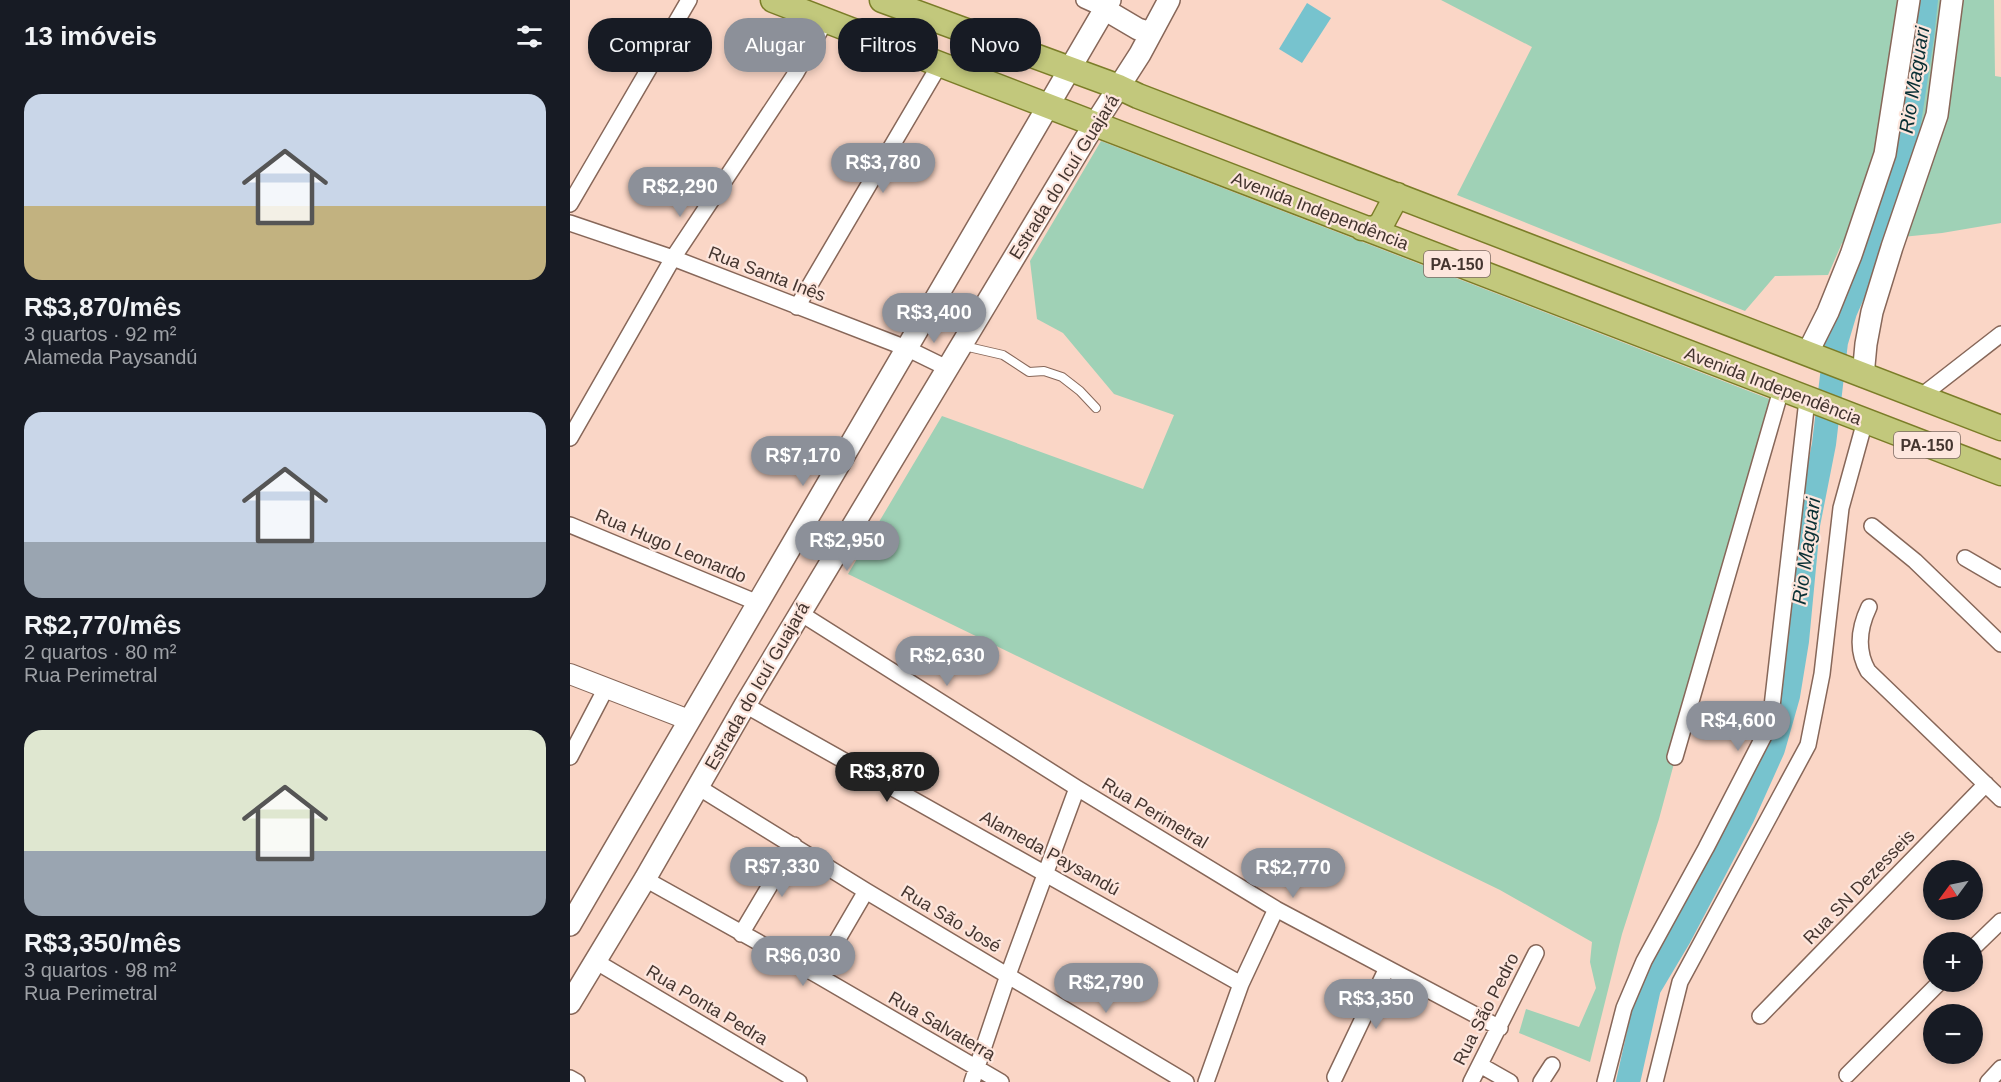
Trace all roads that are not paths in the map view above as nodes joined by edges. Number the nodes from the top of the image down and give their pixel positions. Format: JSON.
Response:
{"nodes":[{"id":1,"x":689,"y":0,"type":"edge"},
{"id":2,"x":882,"y":0,"type":"edge"},
{"id":3,"x":1084,"y":0,"type":"edge"},
{"id":4,"x":1169,"y":0,"type":"edge"},
{"id":5,"x":1909,"y":0,"type":"edge"},
{"id":6,"x":1952,"y":0,"type":"edge"},
{"id":7,"x":778,"y":1,"type":"edge"},
{"id":8,"x":1107,"y":5,"type":"edge"},
{"id":9,"x":819,"y":18,"type":"edge"},
{"id":10,"x":826,"y":21,"type":"edge"},
{"id":11,"x":1151,"y":33,"type":"junction"},
{"id":12,"x":940,"y":64,"type":"junction"},
{"id":13,"x":1070,"y":69,"type":"junction"},
{"id":14,"x":797,"y":72,"type":"edge"},
{"id":15,"x":1119,"y":87,"type":"junction"},
{"id":16,"x":1048,"y":106,"type":"junction"},
{"id":17,"x":1097,"y":124,"type":"junction"},
{"id":18,"x":1396,"y":195,"type":"junction"},
{"id":19,"x":570,"y":204,"type":"edge"},
{"id":20,"x":570,"y":223,"type":"edge"},
{"id":21,"x":1362,"y":228,"type":"junction"},
{"id":22,"x":673,"y":258,"type":"junction"},
{"id":23,"x":797,"y":308,"type":"junction"},
{"id":24,"x":2001,"y":334,"type":"edge"},
{"id":25,"x":961,"y":345,"type":"junction"},
{"id":26,"x":906,"y":348,"type":"junction"},
{"id":27,"x":1809,"y":352,"type":"junction"},
{"id":28,"x":947,"y":368,"type":"junction"},
{"id":29,"x":1860,"y":374,"type":"junction"},
{"id":30,"x":1781,"y":390,"type":"junction"},
{"id":31,"x":1920,"y":397,"type":"junction"},
{"id":32,"x":1812,"y":401,"type":"junction"},
{"id":33,"x":1096,"y":408,"type":"dead end"},
{"id":34,"x":1859,"y":419,"type":"junction"},
{"id":35,"x":2001,"y":428,"type":"edge"},
{"id":36,"x":570,"y":438,"type":"edge"},
{"id":37,"x":2001,"y":473,"type":"edge"},
{"id":38,"x":570,"y":525,"type":"edge"},
{"id":39,"x":1872,"y":526,"type":"dead end"},
{"id":40,"x":1965,"y":558,"type":"dead end"},
{"id":41,"x":2001,"y":579,"type":"edge"},
{"id":42,"x":758,"y":603,"type":"junction"},
{"id":43,"x":1869,"y":607,"type":"dead end"},
{"id":44,"x":800,"y":613,"type":"junction"},
{"id":45,"x":2001,"y":644,"type":"edge"},
{"id":46,"x":570,"y":674,"type":"edge"},
{"id":47,"x":606,"y":688,"type":"junction"},
{"id":48,"x":745,"y":705,"type":"junction"},
{"id":49,"x":689,"y":720,"type":"junction"},
{"id":50,"x":570,"y":757,"type":"edge"},
{"id":51,"x":1675,"y":757,"type":"dead end"},
{"id":52,"x":1986,"y":784,"type":"junction"},
{"id":53,"x":698,"y":787,"type":"junction"},
{"id":54,"x":1077,"y":788,"type":"junction"},
{"id":55,"x":2001,"y":799,"type":"edge"},
{"id":56,"x":794,"y":845,"type":"junction"},
{"id":57,"x":1045,"y":873,"type":"junction"},
{"id":58,"x":645,"y":879,"type":"junction"},
{"id":59,"x":866,"y":891,"type":"junction"},
{"id":60,"x":1276,"y":909,"type":"junction"},
{"id":61,"x":2001,"y":921,"type":"edge"},
{"id":62,"x":570,"y":925,"type":"edge"},
{"id":63,"x":741,"y":934,"type":"junction"},
{"id":64,"x":1983,"y":938,"type":"edge"},
{"id":65,"x":1536,"y":953,"type":"dead end"},
{"id":66,"x":595,"y":961,"type":"junction"},
{"id":67,"x":1387,"y":968,"type":"junction"},
{"id":68,"x":817,"y":975,"type":"junction"},
{"id":69,"x":1008,"y":975,"type":"junction"},
{"id":70,"x":1241,"y":984,"type":"junction"},
{"id":71,"x":1930,"y":992,"type":"edge"},
{"id":72,"x":570,"y":1003,"type":"edge"},
{"id":73,"x":1760,"y":1016,"type":"dead end"},
{"id":74,"x":1500,"y":1028,"type":"junction"},
{"id":75,"x":1480,"y":1065,"type":"junction"},
{"id":76,"x":1552,"y":1065,"type":"dead end"},
{"id":77,"x":2001,"y":1068,"type":"edge"},
{"id":78,"x":975,"y":1075,"type":"edge"},
{"id":79,"x":1847,"y":1075,"type":"dead end"},
{"id":80,"x":1335,"y":1077,"type":"dead end"},
{"id":81,"x":570,"y":1078,"type":"edge"},
{"id":82,"x":577,"y":1082,"type":"edge"},
{"id":83,"x":799,"y":1082,"type":"edge"},
{"id":84,"x":1001,"y":1082,"type":"edge"},
{"id":85,"x":1186,"y":1082,"type":"edge"},
{"id":86,"x":1206,"y":1082,"type":"edge"},
{"id":87,"x":1471,"y":1082,"type":"edge"},
{"id":88,"x":1510,"y":1082,"type":"edge"},
{"id":89,"x":1540,"y":1082,"type":"edge"},
{"id":90,"x":1605,"y":1082,"type":"edge"},
{"id":91,"x":1655,"y":1082,"type":"edge"},
{"id":92,"x":1988,"y":1082,"type":"edge"}],
"edges":[{"from":1,"to":19,"type":"street"},
{"from":2,"to":13,"type":"main road","number":"PA-150"},
{"from":3,"to":8,"type":"street"},
{"from":4,"to":11,"type":"main road","name":"Estrada do Icuí Guajará"},
{"from":5,"to":27,"type":"main road"},
{"from":6,"to":29,"type":"main road"},
{"from":7,"to":9,"type":"main road","name":"Avenida Independência","number":"PA-150"},
{"from":8,"to":11,"type":"main road"},
{"from":8,"to":13,"type":"main road"},
{"from":10,"to":12,"type":"main road","name":"Avenida Independência","number":"PA-150"},
{"from":11,"to":15,"type":"main road","name":"Estrada do Icuí Guajará"},
{"from":12,"to":16,"type":"main road","name":"Avenida Independência","number":"PA-150"},
{"from":12,"to":23,"type":"street"},
{"from":13,"to":15,"type":"main road","number":"PA-150"},
{"from":13,"to":16,"type":"main road"},
{"from":14,"to":22,"type":"street"},
{"from":15,"to":17,"type":"main road","name":"Estrada do Icuí Guajará"},
{"from":15,"to":18,"type":"main road","number":"PA-150"},
{"from":16,"to":17,"type":"main road","name":"Avenida Independência","number":"PA-150"},
{"from":16,"to":26,"type":"main road"},
{"from":17,"to":21,"type":"main road","name":"Avenida Independência","number":"PA-150"},
{"from":17,"to":25,"type":"main road","name":"Estrada do Icuí Guajará"},
{"from":18,"to":21,"type":"main road"},
{"from":18,"to":27,"type":"main road","number":"PA-150"},
{"from":20,"to":22,"type":"street","name":"Rua Santa Inês"},
{"from":21,"to":30,"type":"main road","name":"Avenida Independência","number":"PA-150"},
{"from":22,"to":23,"type":"street","name":"Rua Santa Inês"},
{"from":22,"to":36,"type":"street"},
{"from":23,"to":26,"type":"street","name":"Rua Santa Inês"},
{"from":24,"to":31,"type":"street"},
{"from":25,"to":28,"type":"main road","name":"Estrada do Icuí Guajará"},
{"from":25,"to":33,"type":"lane"},
{"from":26,"to":28,"type":"street","name":"Rua Santa Inês"},
{"from":26,"to":42,"type":"main road"},
{"from":27,"to":29,"type":"main road","number":"PA-150"},
{"from":28,"to":44,"type":"main road","name":"Estrada do Icuí Guajará"},
{"from":29,"to":31,"type":"main road","number":"PA-150"},
{"from":30,"to":32,"type":"main road","name":"Avenida Independência","number":"PA-150"},
{"from":30,"to":51,"type":"street"},
{"from":31,"to":35,"type":"main road","number":"PA-150"},
{"from":32,"to":34,"type":"main road","name":"Avenida Independência","number":"PA-150"},
{"from":32,"to":90,"type":"street"},
{"from":34,"to":37,"type":"main road","name":"Avenida Independência","number":"PA-150"},
{"from":34,"to":91,"type":"street"},
{"from":38,"to":42,"type":"street","name":"Rua Hugo Leonardo"},
{"from":39,"to":45,"type":"street"},
{"from":40,"to":41,"type":"street"},
{"from":42,"to":49,"type":"main road"},
{"from":43,"to":52,"type":"street"},
{"from":44,"to":48,"type":"main road","name":"Estrada do Icuí Guajará"},
{"from":44,"to":54,"type":"street","name":"Rua Perimetral"},
{"from":46,"to":47,"type":"street"},
{"from":47,"to":49,"type":"street"},
{"from":47,"to":50,"type":"street"},
{"from":48,"to":53,"type":"main road","name":"Estrada do Icuí Guajará"},
{"from":48,"to":57,"type":"street","name":"Alameda Paysandú"},
{"from":49,"to":62,"type":"main road"},
{"from":52,"to":55,"type":"street"},
{"from":52,"to":73,"type":"street","name":"Rua SN Dezesseis"},
{"from":53,"to":56,"type":"street","name":"Rua São José"},
{"from":53,"to":58,"type":"main road","name":"Estrada do Icuí Guajará"},
{"from":54,"to":57,"type":"street"},
{"from":54,"to":60,"type":"street","name":"Rua Perimetral"},
{"from":56,"to":59,"type":"street","name":"Rua São José"},
{"from":56,"to":63,"type":"street"},
{"from":57,"to":69,"type":"street"},
{"from":57,"to":70,"type":"street","name":"Alameda Paysandú"},
{"from":58,"to":63,"type":"street","name":"Rua Salvaterra"},
{"from":58,"to":66,"type":"main road","name":"Estrada do Icuí Guajará"},
{"from":59,"to":68,"type":"street"},
{"from":59,"to":69,"type":"street","name":"Rua São José"},
{"from":60,"to":67,"type":"street","name":"Rua Perimetral"},
{"from":60,"to":70,"type":"street"},
{"from":61,"to":64,"type":"street"},
{"from":63,"to":68,"type":"street","name":"Rua Salvaterra"},
{"from":65,"to":74,"type":"street","name":"Rua São Pedro"},
{"from":66,"to":72,"type":"main road","name":"Estrada do Icuí Guajará"},
{"from":66,"to":83,"type":"street","name":"Rua Ponta Pedra"},
{"from":67,"to":74,"type":"street","name":"Rua Perimetral"},
{"from":67,"to":80,"type":"street"},
{"from":68,"to":78,"type":"street","name":"Rua Salvaterra"},
{"from":69,"to":78,"type":"street"},
{"from":69,"to":85,"type":"street","name":"Rua São José"},
{"from":70,"to":86,"type":"street"},
{"from":71,"to":79,"type":"street"},
{"from":74,"to":75,"type":"street","name":"Rua São Pedro"},
{"from":75,"to":87,"type":"street","name":"Rua São Pedro"},
{"from":75,"to":88,"type":"street"},
{"from":76,"to":89,"type":"street"},
{"from":77,"to":92,"type":"street"},
{"from":78,"to":84,"type":"street","name":"Rua Salvaterra"},
{"from":81,"to":82,"type":"street"}]}
